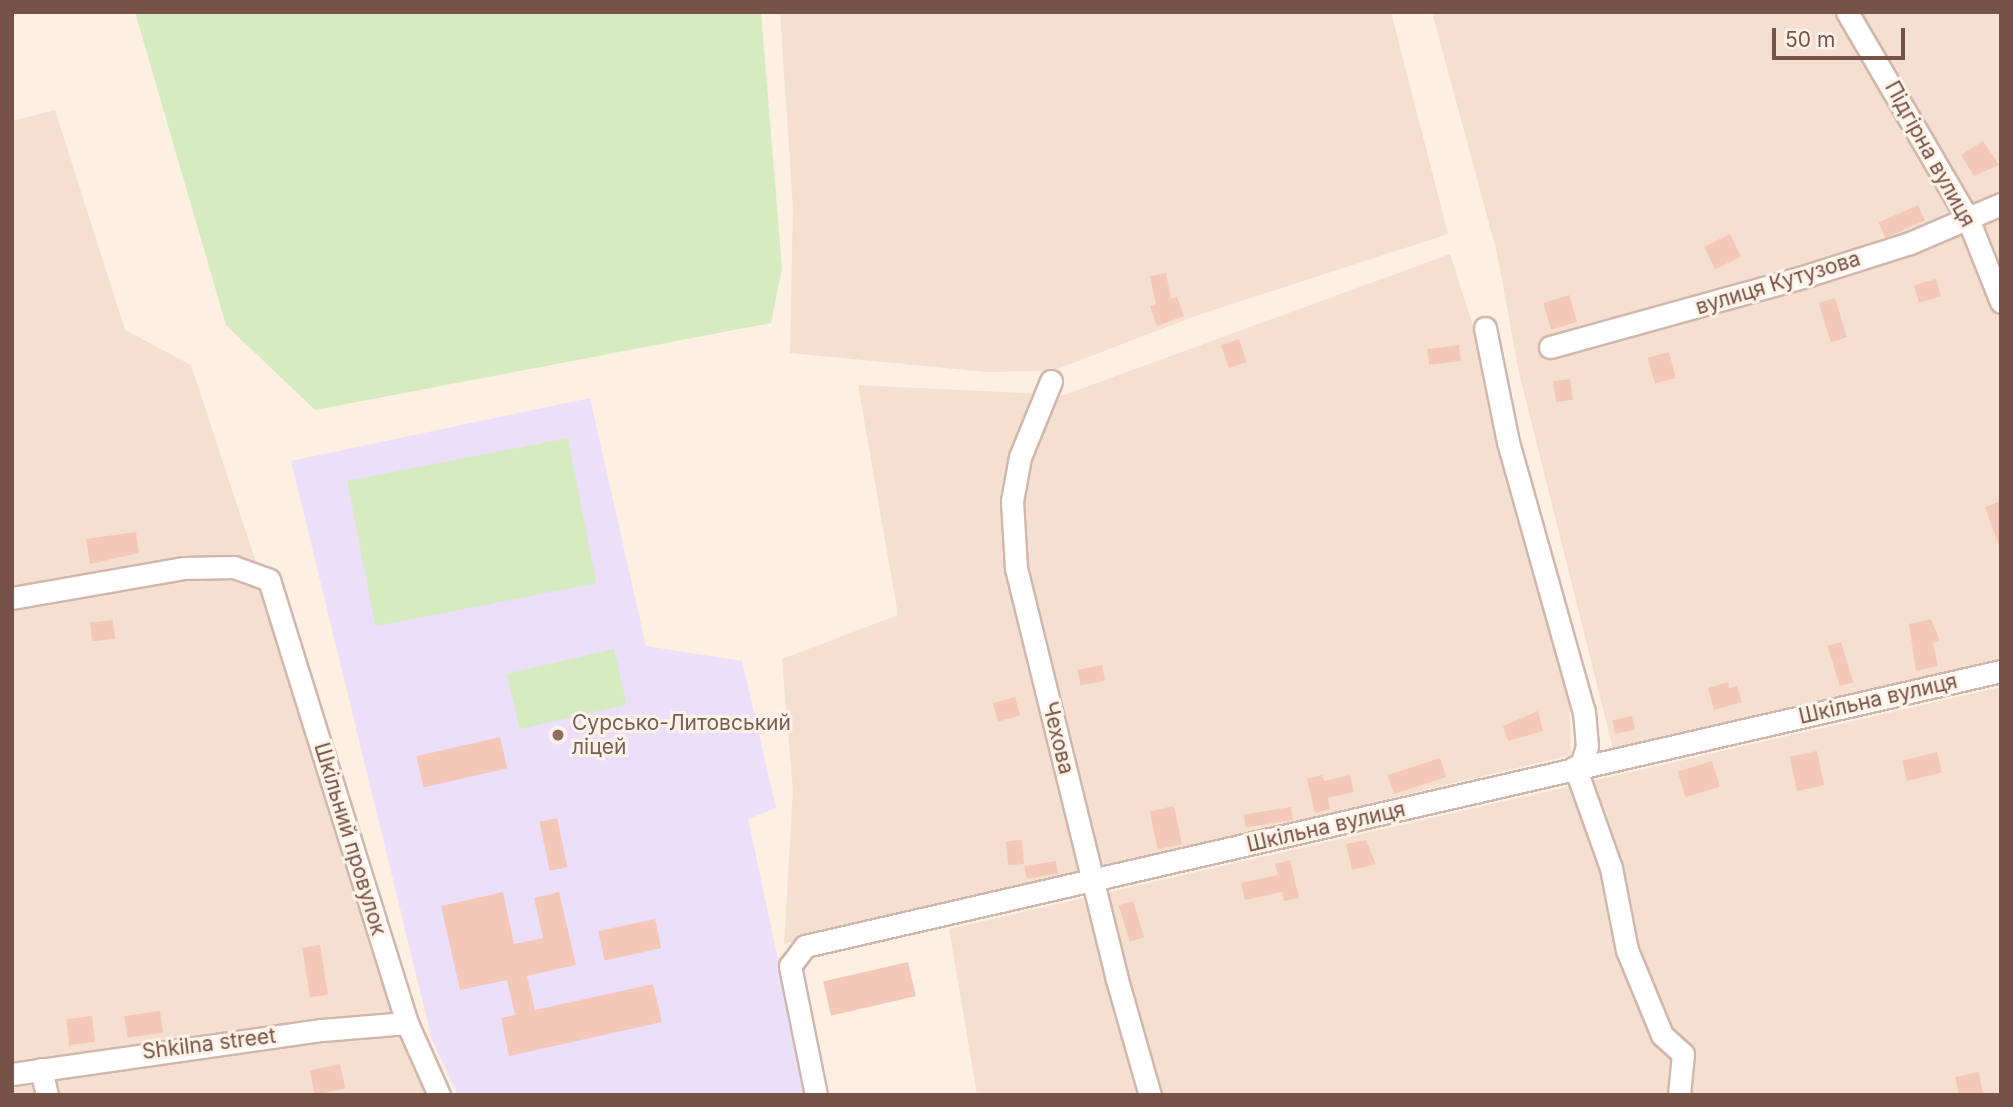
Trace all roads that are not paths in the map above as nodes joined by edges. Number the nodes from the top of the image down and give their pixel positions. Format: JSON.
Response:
{"nodes":[{"id":1,"x":1847,"y":12,"type":"edge"},
{"id":2,"x":2001,"y":204,"type":"edge"},
{"id":3,"x":1968,"y":219,"type":"junction"},
{"id":4,"x":2001,"y":303,"type":"edge"},
{"id":5,"x":1485,"y":328,"type":"dead end"},
{"id":6,"x":1550,"y":346,"type":"dead end"},
{"id":7,"x":1051,"y":381,"type":"dead end"},
{"id":8,"x":12,"y":597,"type":"edge"},
{"id":9,"x":2001,"y":671,"type":"edge"},
{"id":10,"x":1578,"y":766,"type":"junction"},
{"id":11,"x":1093,"y":880,"type":"junction"},
{"id":12,"x":407,"y":1023,"type":"junction"},
{"id":13,"x":41,"y":1069,"type":"junction"},
{"id":14,"x":12,"y":1074,"type":"edge"},
{"id":15,"x":47,"y":1095,"type":"edge"},
{"id":16,"x":439,"y":1095,"type":"edge"},
{"id":17,"x":816,"y":1095,"type":"edge"},
{"id":18,"x":1150,"y":1095,"type":"edge"},
{"id":19,"x":1679,"y":1095,"type":"edge"}],
"edges":[{"from":1,"to":3,"type":"street","name":"Підгірна вулиця"},
{"from":2,"to":3,"type":"street","name":"вулиця Кутузова"},
{"from":3,"to":4,"type":"street","name":"Підгірна вулиця"},
{"from":3,"to":6,"type":"street","name":"вулиця Кутузова"},
{"from":5,"to":10,"type":"street"},
{"from":7,"to":11,"type":"street","name":"Чехова"},
{"from":8,"to":12,"type":"street","name":"Шкільний провулок"},
{"from":9,"to":10,"type":"street","name":"Шкільна вулиця"},
{"from":10,"to":11,"type":"street","name":"Шкільна вулиця"},
{"from":10,"to":19,"type":"street"},
{"from":11,"to":17,"type":"street","name":"Шкільна вулиця"},
{"from":11,"to":18,"type":"street","name":"Чехова"},
{"from":12,"to":13,"type":"street","name":"Shkilna street"},
{"from":12,"to":16,"type":"street","name":"Шкільний провулок"},
{"from":13,"to":14,"type":"street","name":"Shkilna street"},
{"from":13,"to":15,"type":"street"}]}
